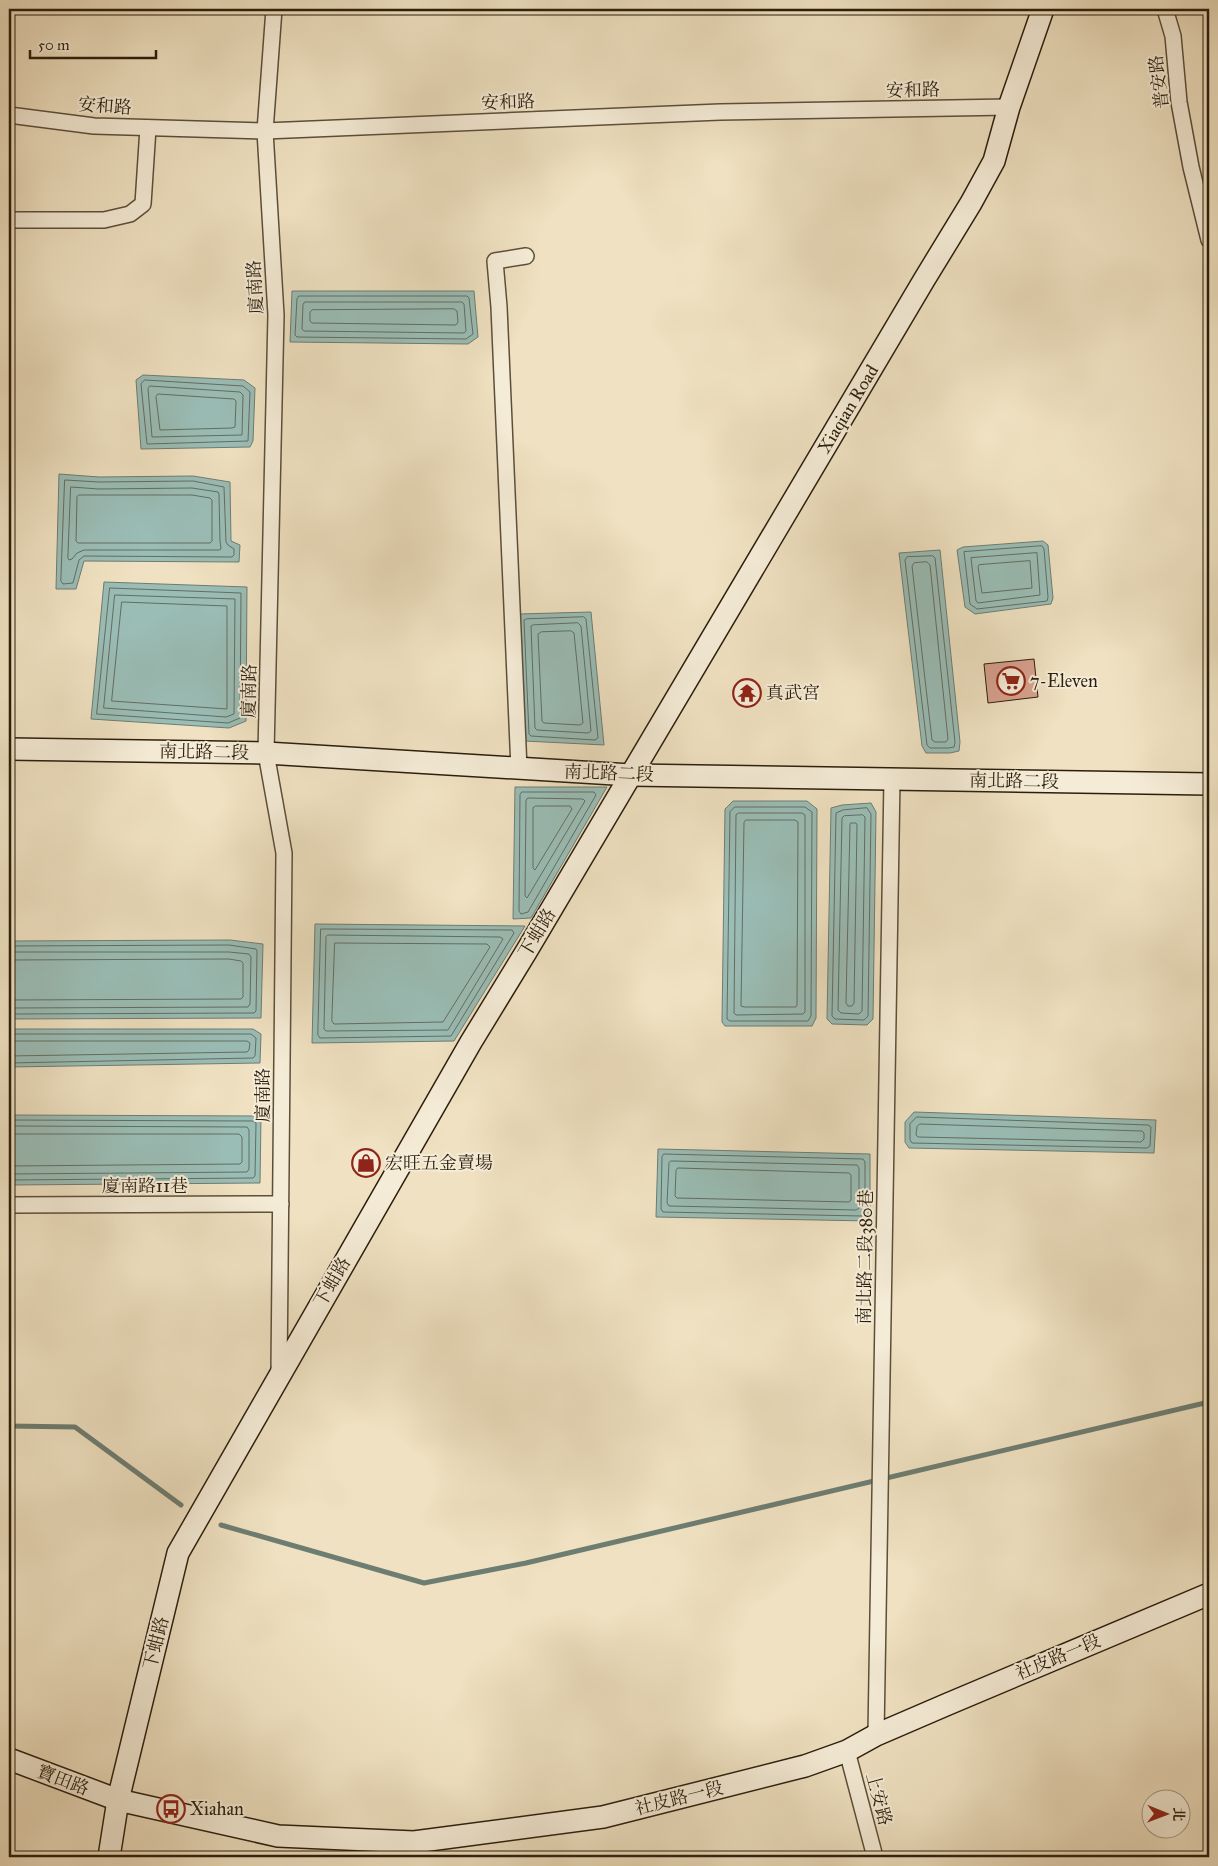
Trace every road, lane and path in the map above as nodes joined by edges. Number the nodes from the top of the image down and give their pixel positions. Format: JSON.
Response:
{"nodes":[{"id":1,"x":274,"y":9,"type":"edge"},
{"id":2,"x":1043,"y":9,"type":"edge"},
{"id":3,"x":1165,"y":9,"type":"edge"},
{"id":4,"x":1009,"y":107,"type":"junction"},
{"id":5,"x":9,"y":115,"type":"edge"},
{"id":6,"x":148,"y":128,"type":"junction"},
{"id":7,"x":265,"y":131,"type":"junction"},
{"id":8,"x":9,"y":220,"type":"edge"},
{"id":9,"x":1209,"y":240,"type":"edge"},
{"id":10,"x":526,"y":256,"type":"dead end"},
{"id":11,"x":9,"y":749,"type":"edge"},
{"id":12,"x":266,"y":753,"type":"junction"},
{"id":13,"x":519,"y":769,"type":"junction"},
{"id":14,"x":631,"y":775,"type":"junction"},
{"id":15,"x":892,"y":779,"type":"junction"},
{"id":16,"x":1209,"y":784,"type":"edge"},
{"id":17,"x":281,"y":1204,"type":"junction"},
{"id":18,"x":9,"y":1206,"type":"edge"},
{"id":19,"x":280,"y":1373,"type":"junction"},
{"id":20,"x":1209,"y":1594,"type":"edge"},
{"id":21,"x":876,"y":1735,"type":"junction"},
{"id":22,"x":847,"y":1751,"type":"junction"},
{"id":23,"x":9,"y":1759,"type":"edge"},
{"id":24,"x":118,"y":1800,"type":"junction"},
{"id":25,"x":109,"y":1857,"type":"edge"},
{"id":26,"x":876,"y":1857,"type":"edge"}],
"edges":[{"from":1,"to":7,"type":"street","name":"廈南路"},
{"from":2,"to":4,"type":"street","name":"Xiaqian Road"},
{"from":3,"to":9,"type":"street","name":"普安路"},
{"from":4,"to":7,"type":"street","name":"安和路"},
{"from":4,"to":14,"type":"street","name":"Xiaqian Road"},
{"from":5,"to":6,"type":"street","name":"安和路"},
{"from":6,"to":7,"type":"street","name":"安和路"},
{"from":6,"to":8,"type":"street"},
{"from":7,"to":12,"type":"street","name":"廈南路"},
{"from":10,"to":13,"type":"street"},
{"from":11,"to":12,"type":"street","name":"南北路二段"},
{"from":12,"to":13,"type":"street","name":"南北路二段"},
{"from":12,"to":17,"type":"street","name":"廈南路"},
{"from":13,"to":14,"type":"street","name":"南北路二段"},
{"from":14,"to":15,"type":"street","name":"南北路二段"},
{"from":14,"to":19,"type":"street","name":"下蚶路"},
{"from":15,"to":16,"type":"street","name":"南北路二段"},
{"from":15,"to":21,"type":"street","name":"南北路二段380巷"},
{"from":17,"to":18,"type":"street","name":"廈南路11巷"},
{"from":17,"to":19,"type":"street","name":"廈南路"},
{"from":19,"to":24,"type":"street","name":"下蚶路"},
{"from":20,"to":21,"type":"street","name":"社皮路一段"},
{"from":21,"to":22,"type":"street","name":"社皮路一段"},
{"from":22,"to":24,"type":"street","name":"社皮路一段"},
{"from":22,"to":26,"type":"street","name":"上安路"},
{"from":23,"to":24,"type":"street","name":"寶田路"},
{"from":24,"to":25,"type":"street","name":"下蚶路"}]}
